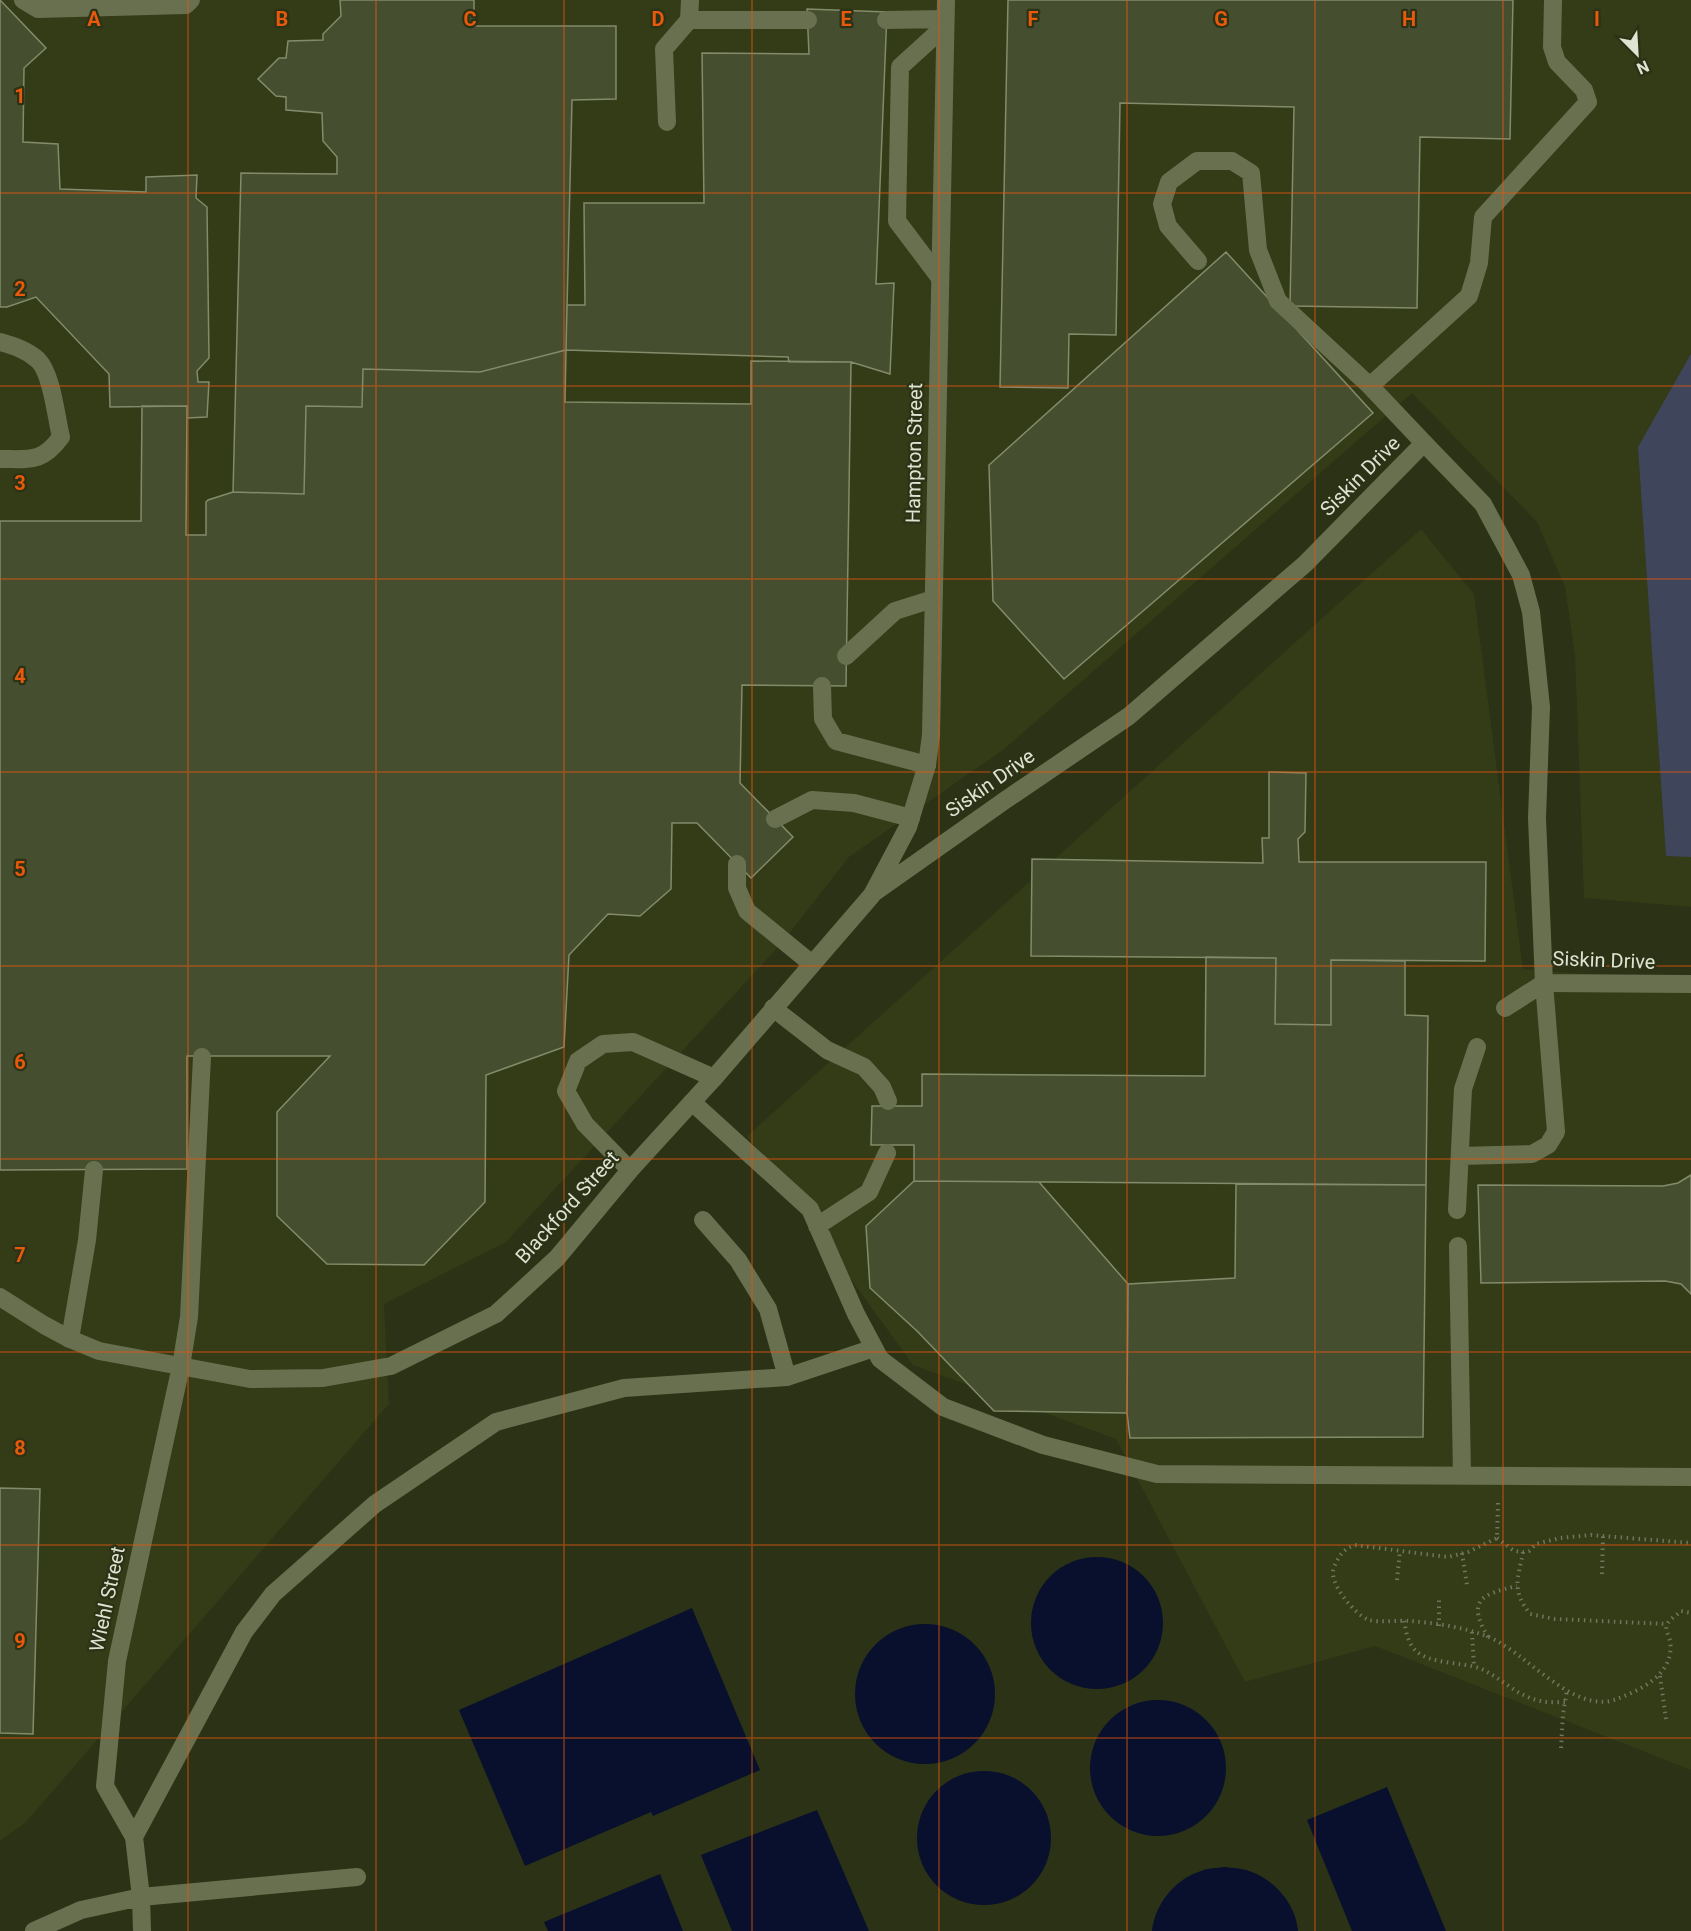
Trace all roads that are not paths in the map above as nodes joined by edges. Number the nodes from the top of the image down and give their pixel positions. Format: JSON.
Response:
{"nodes":[{"id":1,"x":23,"y":0,"type":"edge"},
{"id":2,"x":192,"y":0,"type":"edge"},
{"id":3,"x":690,"y":0,"type":"edge"},
{"id":4,"x":945,"y":0,"type":"edge"},
{"id":5,"x":1553,"y":0,"type":"edge"},
{"id":6,"x":689,"y":20,"type":"junction"},
{"id":7,"x":808,"y":20,"type":"dead end"},
{"id":8,"x":886,"y":20,"type":"dead end"},
{"id":9,"x":945,"y":22,"type":"junction"},
{"id":10,"x":667,"y":122,"type":"dead end"},
{"id":11,"x":1198,"y":261,"type":"dead end"},
{"id":12,"x":940,"y":278,"type":"junction"},
{"id":13,"x":0,"y":342,"type":"edge"},
{"id":14,"x":1370,"y":386,"type":"junction"},
{"id":15,"x":1424,"y":443,"type":"junction"},
{"id":16,"x":0,"y":459,"type":"edge"},
{"id":17,"x":933,"y":599,"type":"junction"},
{"id":18,"x":846,"y":656,"type":"dead end"},
{"id":19,"x":822,"y":686,"type":"dead end"},
{"id":20,"x":927,"y":765,"type":"junction"},
{"id":21,"x":911,"y":818,"type":"junction"},
{"id":22,"x":775,"y":819,"type":"dead end"},
{"id":23,"x":737,"y":864,"type":"dead end"},
{"id":24,"x":872,"y":895,"type":"junction"},
{"id":25,"x":812,"y":964,"type":"junction"},
{"id":26,"x":1544,"y":983,"type":"junction"},
{"id":27,"x":1691,"y":984,"type":"edge"},
{"id":28,"x":773,"y":1008,"type":"junction"},
{"id":29,"x":1505,"y":1008,"type":"dead end"},
{"id":30,"x":1477,"y":1047,"type":"dead end"},
{"id":31,"x":202,"y":1056,"type":"dead end"},
{"id":32,"x":714,"y":1078,"type":"junction"},
{"id":33,"x":888,"y":1101,"type":"dead end"},
{"id":34,"x":692,"y":1102,"type":"junction"},
{"id":35,"x":887,"y":1153,"type":"dead end"},
{"id":36,"x":1460,"y":1156,"type":"junction"},
{"id":37,"x":94,"y":1170,"type":"dead end"},
{"id":38,"x":630,"y":1170,"type":"junction"},
{"id":39,"x":1457,"y":1210,"type":"dead end"},
{"id":40,"x":703,"y":1220,"type":"dead end"},
{"id":41,"x":818,"y":1226,"type":"junction"},
{"id":42,"x":1458,"y":1246,"type":"dead end"},
{"id":43,"x":0,"y":1297,"type":"edge"},
{"id":44,"x":70,"y":1339,"type":"junction"},
{"id":45,"x":874,"y":1348,"type":"junction"},
{"id":46,"x":181,"y":1366,"type":"junction"},
{"id":47,"x":787,"y":1377,"type":"junction"},
{"id":48,"x":1462,"y":1476,"type":"junction"},
{"id":49,"x":1691,"y":1477,"type":"edge"},
{"id":50,"x":134,"y":1837,"type":"junction"},
{"id":51,"x":357,"y":1877,"type":"dead end"},
{"id":52,"x":141,"y":1897,"type":"junction"},
{"id":53,"x":34,"y":1931,"type":"edge"},
{"id":54,"x":142,"y":1931,"type":"edge"}],
"edges":[{"from":1,"to":2,"type":"street"},
{"from":3,"to":6,"type":"street"},
{"from":4,"to":9,"type":"street","name":"Hampton Street"},
{"from":5,"to":14,"type":"street"},
{"from":6,"to":7,"type":"street"},
{"from":6,"to":10,"type":"street"},
{"from":8,"to":9,"type":"street"},
{"from":9,"to":12,"type":"street","name":"Hampton Street"},
{"from":9,"to":12,"type":"street"},
{"from":11,"to":14,"type":"street"},
{"from":12,"to":17,"type":"street","name":"Hampton Street"},
{"from":13,"to":16,"type":"street"},
{"from":14,"to":15,"type":"street"},
{"from":15,"to":24,"type":"street","name":"Siskin Drive"},
{"from":15,"to":26,"type":"street","name":"Siskin Drive"},
{"from":17,"to":18,"type":"street"},
{"from":17,"to":20,"type":"street","name":"Hampton Street"},
{"from":19,"to":20,"type":"street"},
{"from":20,"to":21,"type":"street","name":"Hampton Street"},
{"from":21,"to":22,"type":"street"},
{"from":21,"to":24,"type":"street","name":"Hampton Street"},
{"from":23,"to":25,"type":"street"},
{"from":24,"to":25,"type":"street","name":"Blackford Street"},
{"from":25,"to":28,"type":"street","name":"Blackford Street"},
{"from":26,"to":27,"type":"street","name":"Siskin Drive"},
{"from":26,"to":29,"type":"street"},
{"from":26,"to":36,"type":"street"},
{"from":28,"to":32,"type":"street","name":"Blackford Street"},
{"from":28,"to":33,"type":"street"},
{"from":30,"to":36,"type":"street"},
{"from":31,"to":46,"type":"street","name":"Wiehl Street"},
{"from":32,"to":34,"type":"street","name":"Blackford Street"},
{"from":32,"to":38,"type":"street"},
{"from":34,"to":38,"type":"street","name":"Blackford Street"},
{"from":34,"to":41,"type":"street"},
{"from":35,"to":41,"type":"street"},
{"from":36,"to":39,"type":"street"},
{"from":37,"to":44,"type":"street"},
{"from":38,"to":46,"type":"street","name":"Blackford Street"},
{"from":40,"to":47,"type":"street"},
{"from":41,"to":45,"type":"street"},
{"from":42,"to":48,"type":"street"},
{"from":43,"to":44,"type":"street","name":"Blackford Street"},
{"from":44,"to":46,"type":"street","name":"Blackford Street"},
{"from":45,"to":47,"type":"street"},
{"from":45,"to":48,"type":"street"},
{"from":46,"to":50,"type":"street","name":"Wiehl Street"},
{"from":47,"to":50,"type":"street"},
{"from":48,"to":49,"type":"street"},
{"from":50,"to":52,"type":"street"},
{"from":51,"to":52,"type":"street"},
{"from":52,"to":53,"type":"street"},
{"from":52,"to":54,"type":"street"}]}
